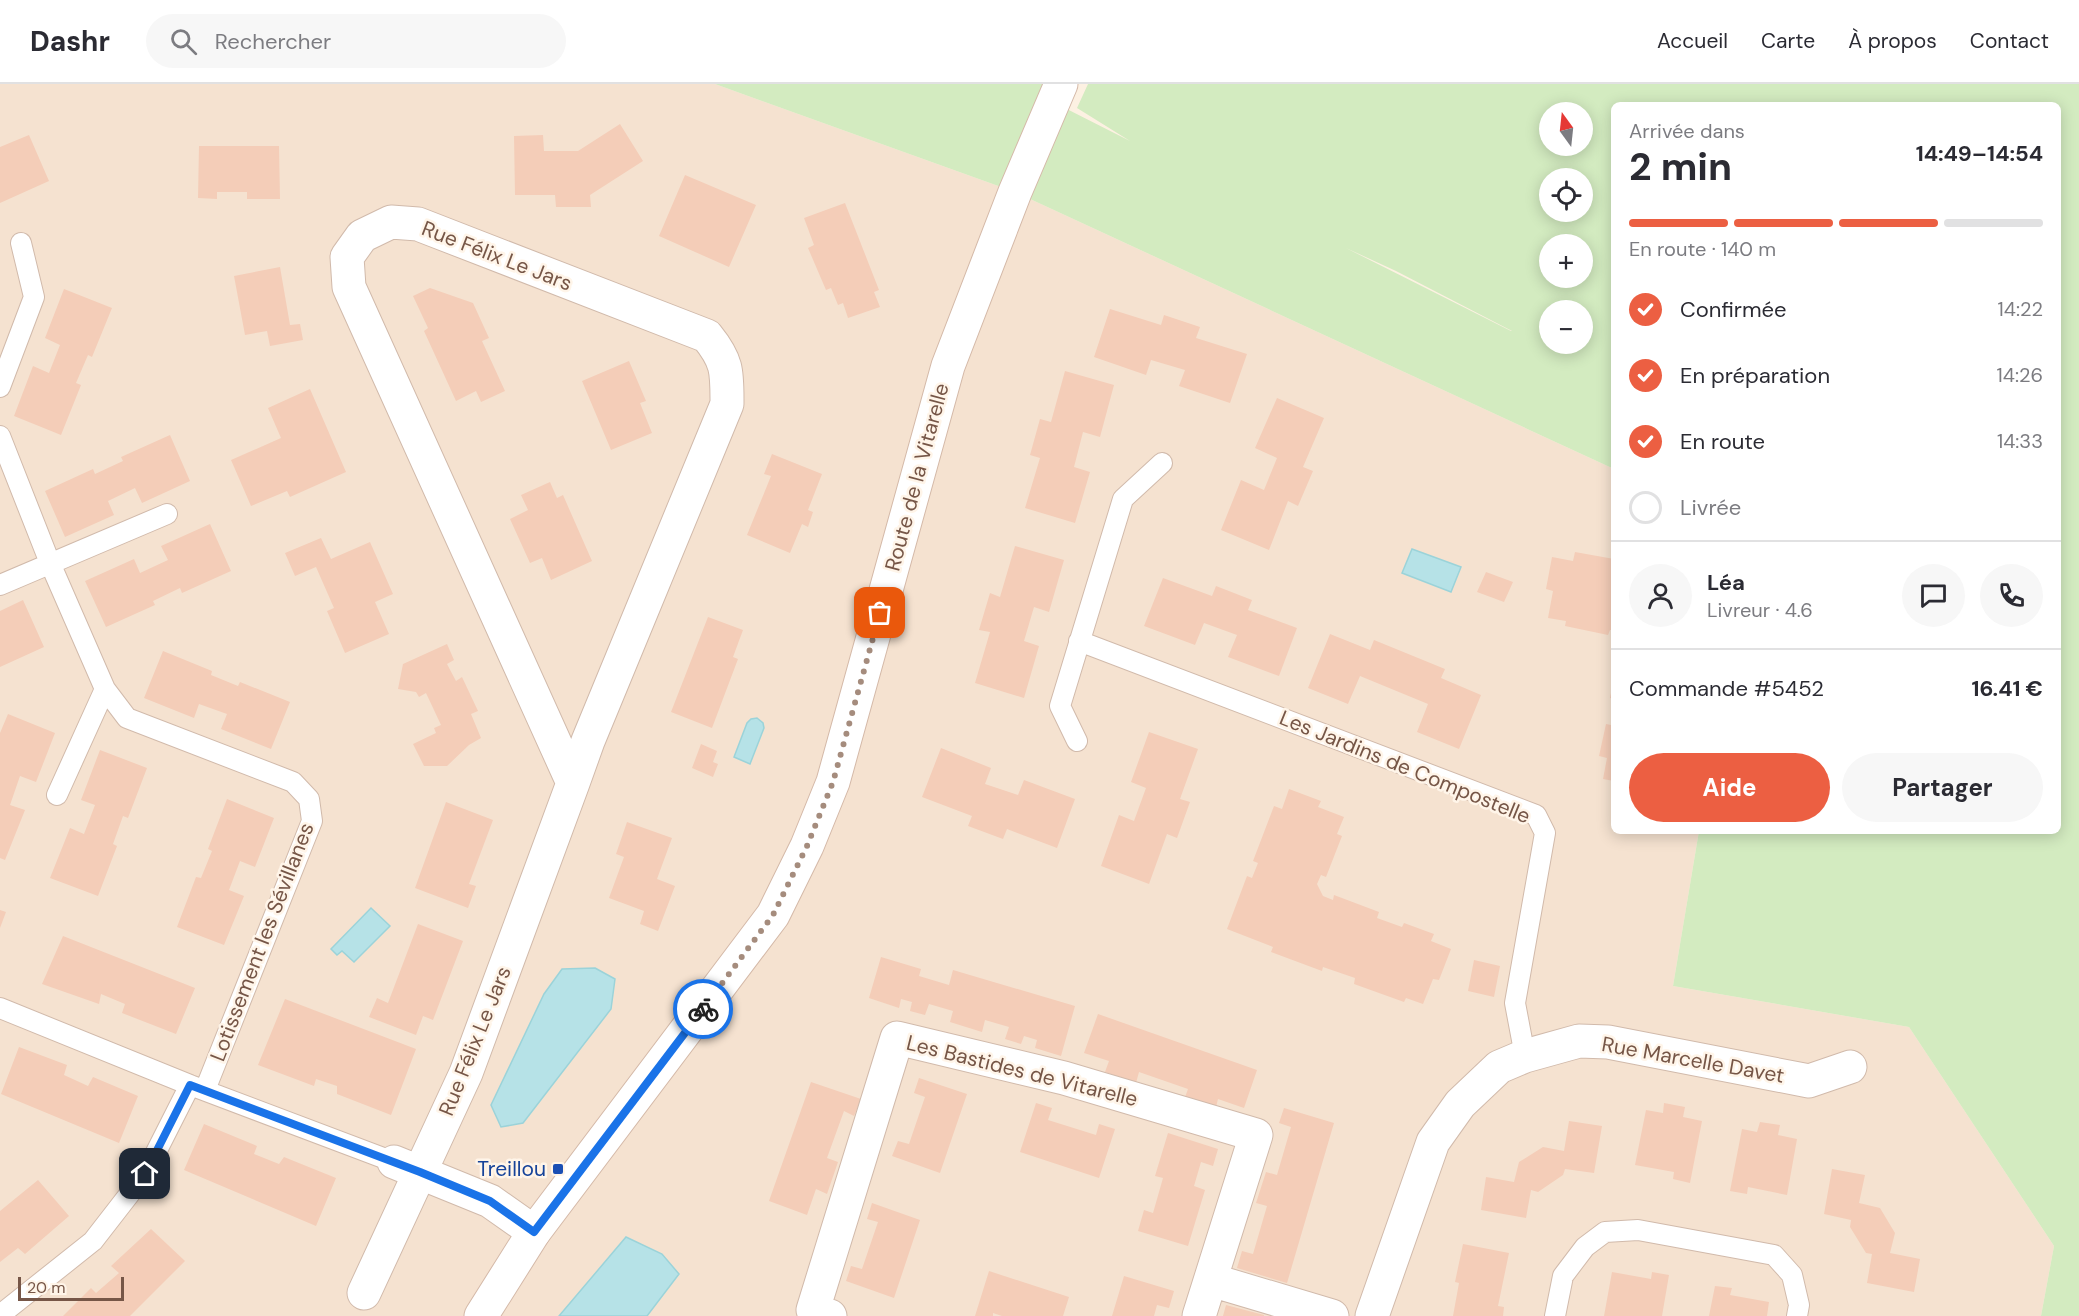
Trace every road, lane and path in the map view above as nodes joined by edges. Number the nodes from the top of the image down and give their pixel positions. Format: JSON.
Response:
{"nodes":[{"id":1,"x":1061,"y":84,"type":"edge"},
{"id":2,"x":21,"y":243,"type":"dead end"},
{"id":3,"x":0,"y":387,"type":"edge"},
{"id":4,"x":0,"y":436,"type":"edge"},
{"id":5,"x":1162,"y":463,"type":"dead end"},
{"id":6,"x":166,"y":514,"type":"dead end"},
{"id":7,"x":50,"y":563,"type":"junction"},
{"id":8,"x":0,"y":585,"type":"edge"},
{"id":9,"x":1079,"y":641,"type":"junction"},
{"id":10,"x":105,"y":689,"type":"junction"},
{"id":11,"x":1077,"y":741,"type":"dead end"},
{"id":12,"x":573,"y":783,"type":"junction"},
{"id":13,"x":57,"y":795,"type":"dead end"},
{"id":14,"x":0,"y":1008,"type":"edge"},
{"id":15,"x":1525,"y":1056,"type":"junction"},
{"id":16,"x":1850,"y":1067,"type":"dead end"},
{"id":17,"x":197,"y":1088,"type":"junction"},
{"id":18,"x":407,"y":1167,"type":"junction"},
{"id":19,"x":534,"y":1232,"type":"junction"},
{"id":20,"x":1211,"y":1280,"type":"junction"},
{"id":21,"x":364,"y":1293,"type":"dead end"},
{"id":22,"x":0,"y":1315,"type":"edge"},
{"id":23,"x":481,"y":1316,"type":"edge"},
{"id":24,"x":830,"y":1316,"type":"edge"},
{"id":25,"x":1199,"y":1316,"type":"edge"},
{"id":26,"x":1332,"y":1316,"type":"edge"},
{"id":27,"x":1372,"y":1316,"type":"edge"},
{"id":28,"x":1555,"y":1316,"type":"edge"},
{"id":29,"x":1797,"y":1316,"type":"edge"}],
"edges":[{"from":1,"to":19,"type":"street","name":"Route de la Vitarelle"},
{"from":2,"to":3,"type":"lane"},
{"from":4,"to":7,"type":"lane","name":"Lotissement les Sévillanes"},
{"from":5,"to":9,"type":"lane"},
{"from":6,"to":7,"type":"lane"},
{"from":7,"to":8,"type":"lane"},
{"from":7,"to":10,"type":"lane","name":"Lotissement les Sévillanes"},
{"from":9,"to":11,"type":"lane"},
{"from":9,"to":15,"type":"lane","name":"Les Jardins de Compostelle"},
{"from":10,"to":13,"type":"lane"},
{"from":10,"to":17,"type":"lane","name":"Lotissement les Sévillanes"},
{"from":12,"to":12,"type":"street","name":"Rue Félix Le Jars"},
{"from":12,"to":18,"type":"street","name":"Rue Félix Le Jars"},
{"from":14,"to":17,"type":"lane"},
{"from":15,"to":16,"type":"street","name":"Rue Marcelle Davet"},
{"from":15,"to":27,"type":"street","name":"Rue Marcelle Davet"},
{"from":17,"to":18,"type":"lane"},
{"from":17,"to":22,"type":"lane","name":"Lotissement les Sévillanes"},
{"from":18,"to":19,"type":"street"},
{"from":18,"to":21,"type":"street","name":"Rue Félix Le Jars"},
{"from":19,"to":23,"type":"street","name":"Route de la Vitarelle"},
{"from":20,"to":24,"type":"street","name":"Les Bastides de Vitarelle"},
{"from":20,"to":25,"type":"street","name":"Les Bastides de Vitarelle"},
{"from":20,"to":26,"type":"street"},
{"from":28,"to":29,"type":"lane"}]}
